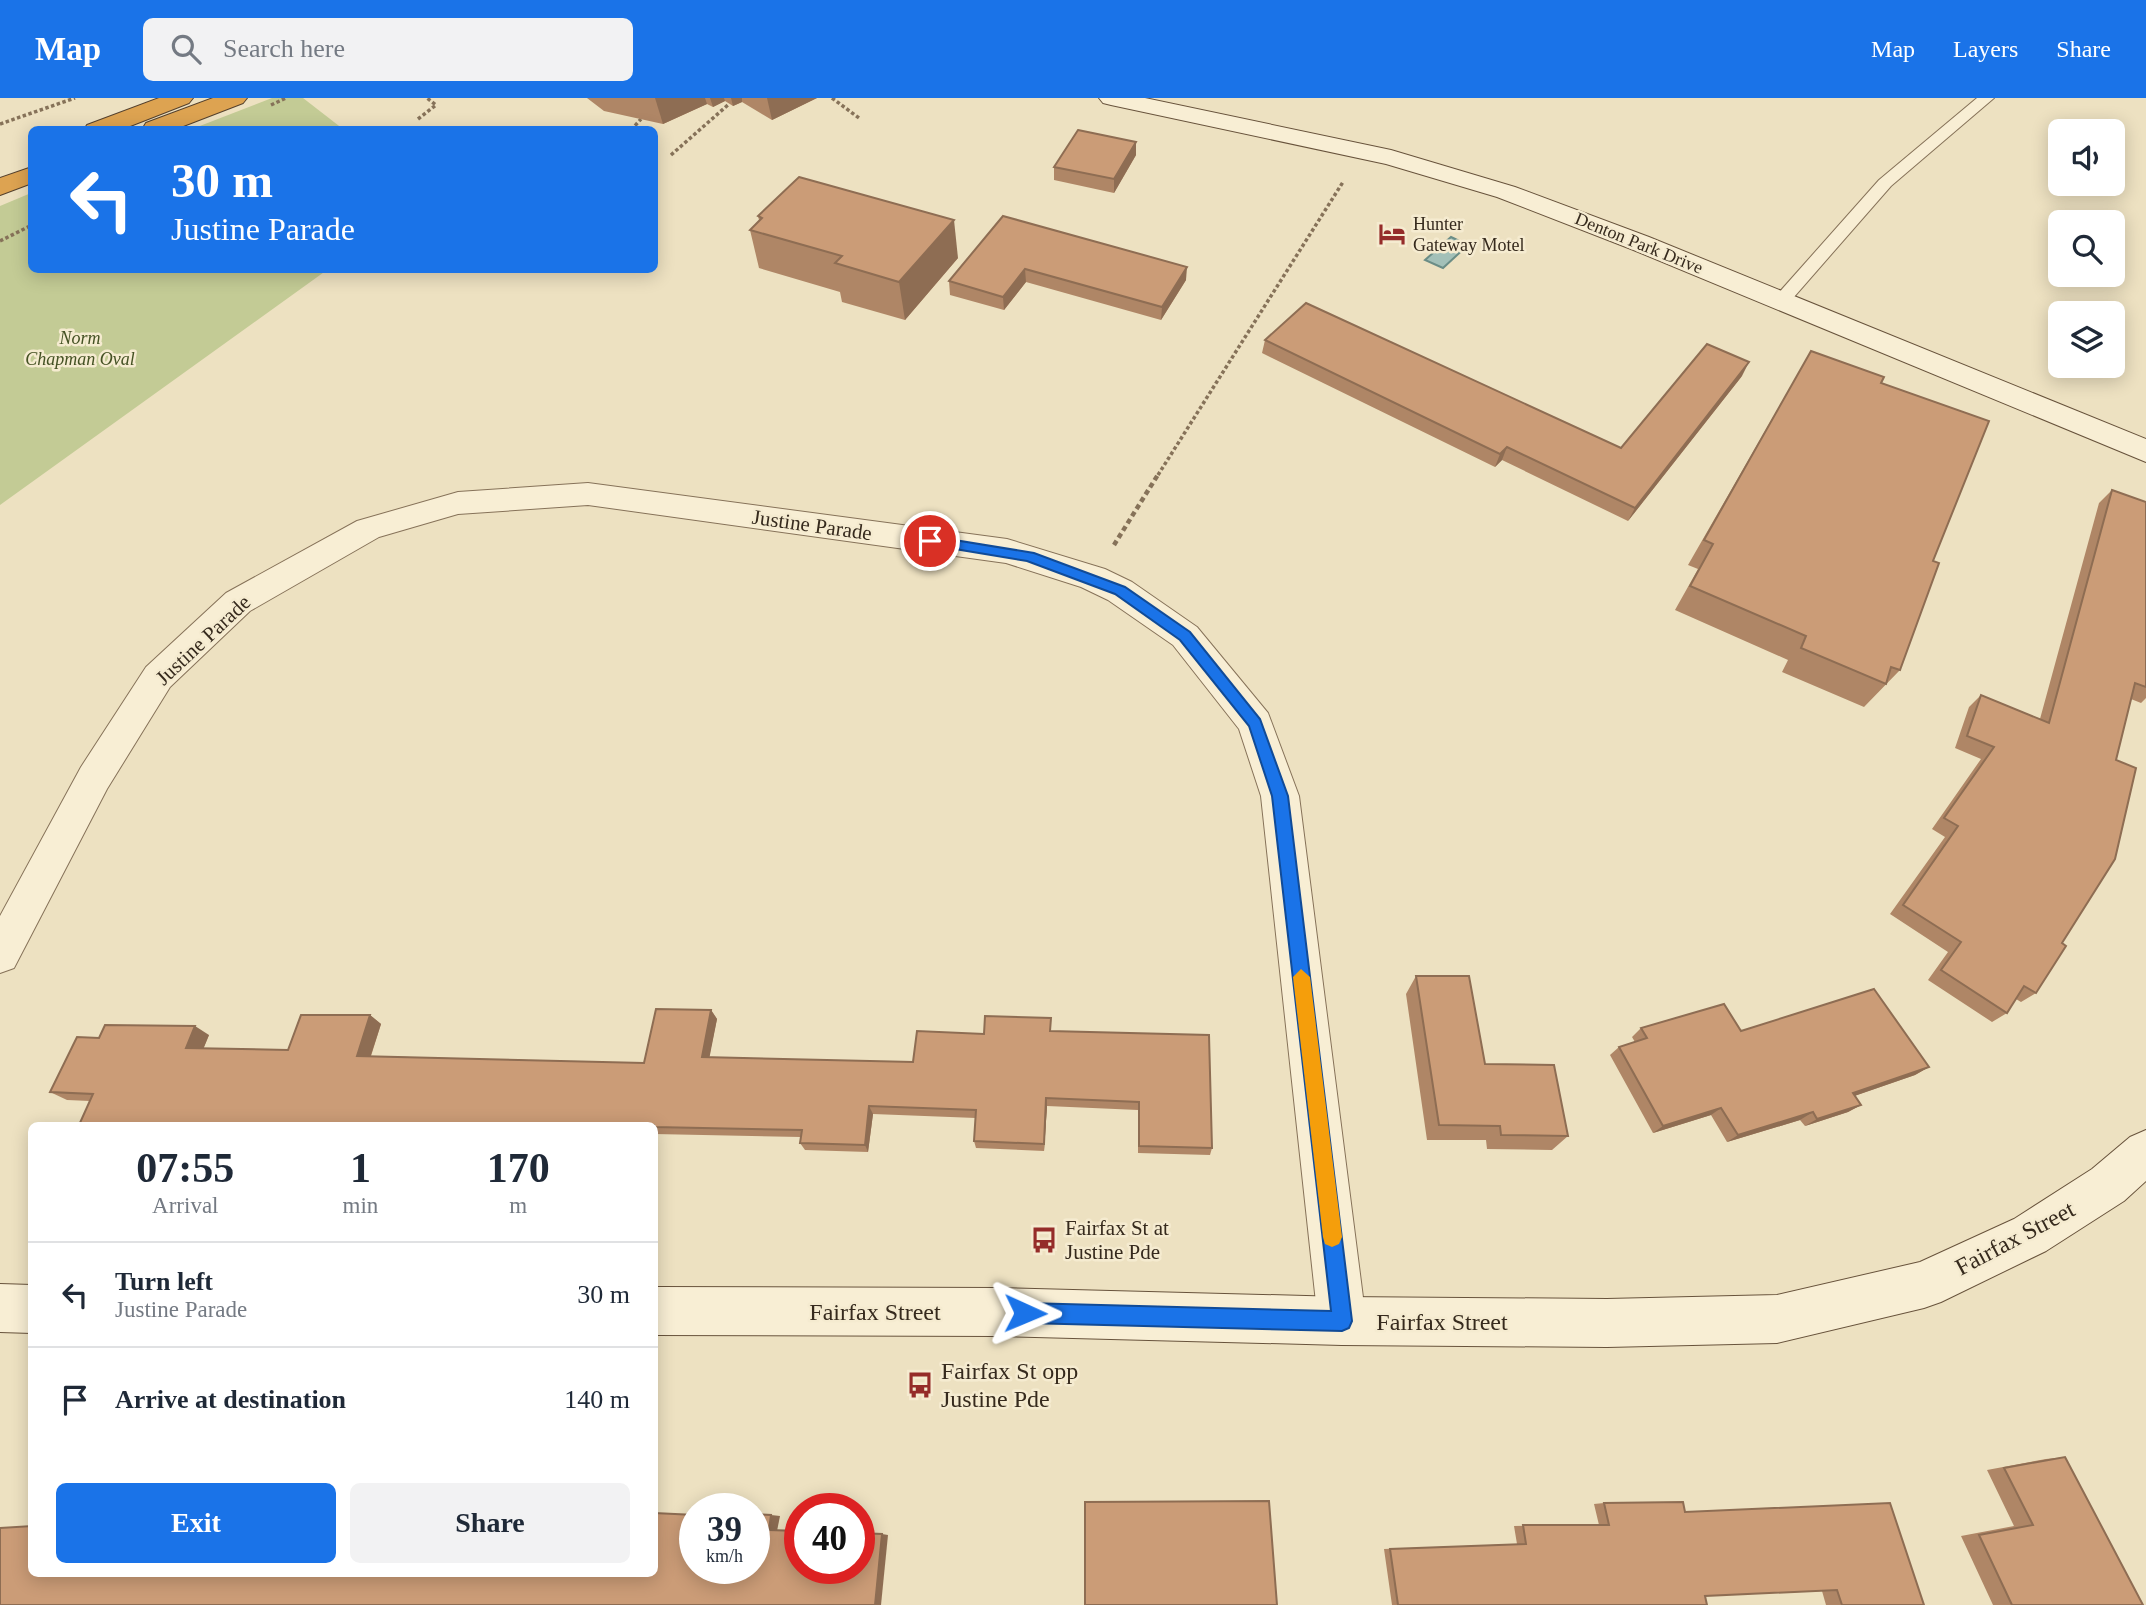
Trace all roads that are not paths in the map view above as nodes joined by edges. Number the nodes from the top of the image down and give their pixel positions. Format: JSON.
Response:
{"nodes":[{"id":1,"x":181,"y":98,"type":"edge"},
{"id":2,"x":235,"y":98,"type":"edge"},
{"id":3,"x":1986,"y":98,"type":"edge"},
{"id":4,"x":1118,"y":99,"type":"edge"},
{"id":5,"x":107,"y":126,"type":"edge"},
{"id":6,"x":162,"y":126,"type":"edge"},
{"id":7,"x":28,"y":154,"type":"edge"},
{"id":8,"x":0,"y":165,"type":"edge"},
{"id":9,"x":28,"y":176,"type":"edge"},
{"id":10,"x":0,"y":187,"type":"edge"},
{"id":11,"x":1781,"y":301,"type":"junction"},
{"id":12,"x":2146,"y":451,"type":"edge"},
{"id":13,"x":0,"y":955,"type":"edge"},
{"id":14,"x":2146,"y":1152,"type":"edge"},
{"id":15,"x":0,"y":1308,"type":"edge"},
{"id":16,"x":28,"y":1309,"type":"edge"},
{"id":17,"x":658,"y":1311,"type":"edge"},
{"id":18,"x":1342,"y":1321,"type":"junction"}],
"edges":[{"from":1,"to":5,"type":"highway"},
{"from":2,"to":6,"type":"highway"},
{"from":3,"to":11,"type":"lane"},
{"from":4,"to":11,"type":"street","name":"Denton Park Drive"},
{"from":7,"to":8,"type":"highway"},
{"from":9,"to":10,"type":"highway"},
{"from":11,"to":12,"type":"street","name":"Denton Park Drive"},
{"from":13,"to":18,"type":"street","name":"Justine Parade"},
{"from":14,"to":18,"type":"street","name":"Fairfax Street"},
{"from":15,"to":16,"type":"street"},
{"from":17,"to":18,"type":"street","name":"Fairfax Street"}]}
